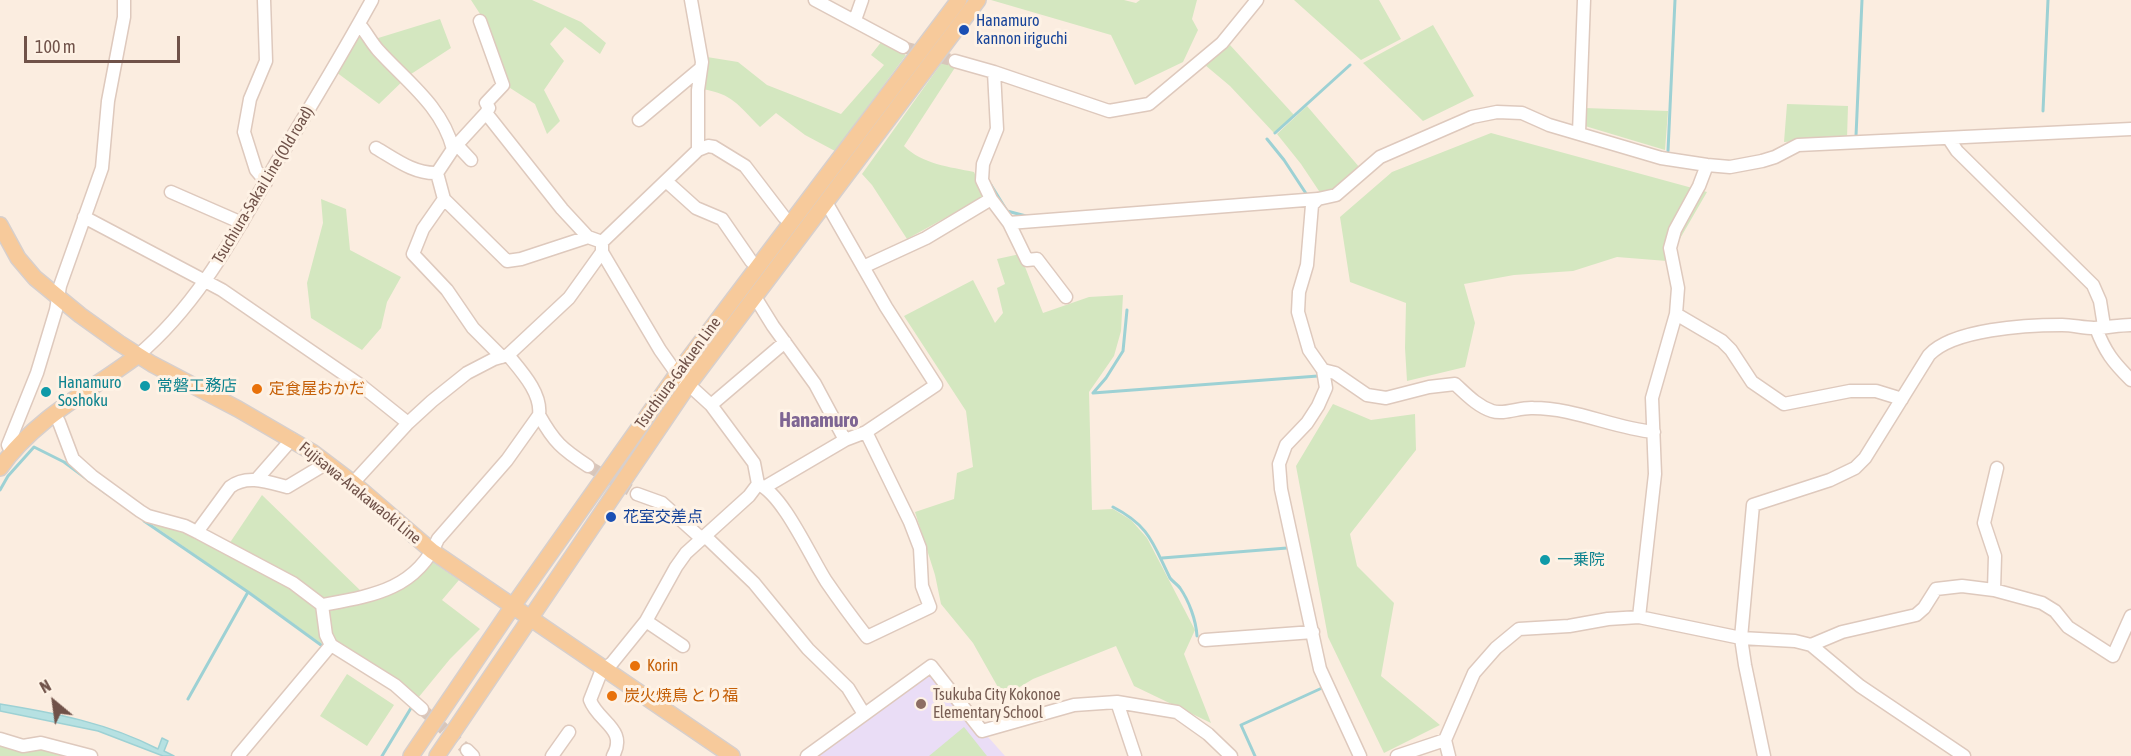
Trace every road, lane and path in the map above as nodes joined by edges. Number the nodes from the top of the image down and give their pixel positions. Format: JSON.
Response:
{"nodes":[{"id":1,"x":124,"y":0,"type":"edge"},
{"id":2,"x":264,"y":0,"type":"edge"},
{"id":3,"x":372,"y":0,"type":"edge"},
{"id":4,"x":691,"y":0,"type":"edge"},
{"id":5,"x":815,"y":0,"type":"edge"},
{"id":6,"x":862,"y":0,"type":"edge"},
{"id":7,"x":1257,"y":0,"type":"edge"},
{"id":8,"x":1584,"y":0,"type":"edge"},
{"id":9,"x":968,"y":2,"type":"edge"},
{"id":10,"x":855,"y":20,"type":"junction"},
{"id":11,"x":480,"y":21,"type":"dead end"},
{"id":12,"x":359,"y":24,"type":"junction"},
{"id":13,"x":903,"y":47,"type":"tunnel mouth"},
{"id":14,"x":955,"y":61,"type":"tunnel mouth"},
{"id":15,"x":701,"y":68,"type":"junction"},
{"id":16,"x":994,"y":72,"type":"junction"},
{"id":17,"x":486,"y":113,"type":"junction"},
{"id":18,"x":639,"y":120,"type":"dead end"},
{"id":19,"x":2131,"y":129,"type":"edge"},
{"id":20,"x":1579,"y":133,"type":"junction"},
{"id":21,"x":1949,"y":139,"type":"junction"},
{"id":22,"x":455,"y":147,"type":"junction"},
{"id":23,"x":376,"y":148,"type":"dead end"},
{"id":24,"x":698,"y":150,"type":"junction"},
{"id":25,"x":471,"y":160,"type":"dead end"},
{"id":26,"x":1707,"y":165,"type":"junction"},
{"id":27,"x":437,"y":173,"type":"junction"},
{"id":28,"x":666,"y":181,"type":"junction"},
{"id":29,"x":266,"y":182,"type":"junction"},
{"id":30,"x":171,"y":192,"type":"dead end"},
{"id":31,"x":444,"y":199,"type":"junction"},
{"id":32,"x":991,"y":199,"type":"junction"},
{"id":33,"x":1318,"y":200,"type":"junction"},
{"id":34,"x":826,"y":202,"type":"junction"},
{"id":35,"x":84,"y":217,"type":"junction"},
{"id":36,"x":242,"y":223,"type":"junction"},
{"id":37,"x":791,"y":223,"type":"junction"},
{"id":38,"x":1009,"y":223,"type":"junction"},
{"id":39,"x":0,"y":225,"type":"edge"},
{"id":40,"x":588,"y":237,"type":"junction"},
{"id":41,"x":602,"y":247,"type":"junction"},
{"id":42,"x":758,"y":266,"type":"junction"},
{"id":43,"x":863,"y":267,"type":"junction"},
{"id":44,"x":206,"y":280,"type":"junction"},
{"id":45,"x":754,"y":297,"type":"junction"},
{"id":46,"x":1066,"y":297,"type":"dead end"},
{"id":47,"x":58,"y":298,"type":"junction"},
{"id":48,"x":1676,"y":314,"type":"junction"},
{"id":49,"x":2131,"y":325,"type":"edge"},
{"id":50,"x":2100,"y":327,"type":"junction"},
{"id":51,"x":785,"y":342,"type":"junction"},
{"id":52,"x":137,"y":356,"type":"junction"},
{"id":53,"x":505,"y":356,"type":"junction"},
{"id":54,"x":1323,"y":370,"type":"junction"},
{"id":55,"x":677,"y":374,"type":"junction"},
{"id":56,"x":2131,"y":380,"type":"edge"},
{"id":57,"x":689,"y":384,"type":"junction"},
{"id":58,"x":1902,"y":399,"type":"junction"},
{"id":59,"x":711,"y":405,"type":"junction"},
{"id":60,"x":54,"y":414,"type":"junction"},
{"id":61,"x":539,"y":415,"type":"junction"},
{"id":62,"x":408,"y":423,"type":"junction"},
{"id":63,"x":866,"y":432,"type":"junction"},
{"id":64,"x":1654,"y":432,"type":"junction"},
{"id":65,"x":292,"y":440,"type":"junction"},
{"id":66,"x":845,"y":440,"type":"junction"},
{"id":67,"x":11,"y":452,"type":"junction"},
{"id":68,"x":327,"y":463,"type":"junction"},
{"id":69,"x":588,"y":466,"type":"tunnel mouth"},
{"id":70,"x":0,"y":468,"type":"edge"},
{"id":71,"x":1997,"y":468,"type":"dead end"},
{"id":72,"x":257,"y":479,"type":"junction"},
{"id":73,"x":353,"y":483,"type":"junction"},
{"id":74,"x":762,"y":485,"type":"junction"},
{"id":75,"x":637,"y":494,"type":"tunnel mouth"},
{"id":76,"x":197,"y":532,"type":"junction"},
{"id":77,"x":704,"y":537,"type":"junction"},
{"id":78,"x":432,"y":551,"type":"junction"},
{"id":79,"x":1994,"y":590,"type":"junction"},
{"id":80,"x":322,"y":605,"type":"junction"},
{"id":81,"x":513,"y":606,"type":"junction"},
{"id":82,"x":2131,"y":616,"type":"edge"},
{"id":83,"x":1639,"y":617,"type":"junction"},
{"id":84,"x":530,"y":618,"type":"junction"},
{"id":85,"x":646,"y":621,"type":"junction"},
{"id":86,"x":1312,"y":632,"type":"junction"},
{"id":87,"x":1741,"y":638,"type":"junction"},
{"id":88,"x":1205,"y":640,"type":"dead end"},
{"id":89,"x":331,"y":645,"type":"junction"},
{"id":90,"x":1811,"y":645,"type":"junction"},
{"id":91,"x":683,"y":646,"type":"dead end"},
{"id":92,"x":605,"y":669,"type":"junction"},
{"id":93,"x":1118,"y":702,"type":"junction"},
{"id":94,"x":422,"y":709,"type":"tunnel mouth"},
{"id":95,"x":864,"y":714,"type":"junction"},
{"id":96,"x":569,"y":732,"type":"dead end"},
{"id":97,"x":0,"y":739,"type":"edge"},
{"id":98,"x":1445,"y":740,"type":"junction"},
{"id":99,"x":91,"y":756,"type":"edge"},
{"id":100,"x":238,"y":756,"type":"edge"},
{"id":101,"x":411,"y":756,"type":"edge"},
{"id":102,"x":436,"y":756,"type":"edge"},
{"id":103,"x":552,"y":756,"type":"edge"},
{"id":104,"x":613,"y":756,"type":"edge"},
{"id":105,"x":732,"y":756,"type":"edge"},
{"id":106,"x":807,"y":756,"type":"edge"},
{"id":107,"x":1135,"y":756,"type":"edge"},
{"id":108,"x":1230,"y":756,"type":"edge"},
{"id":109,"x":1360,"y":756,"type":"edge"},
{"id":110,"x":1397,"y":756,"type":"edge"},
{"id":111,"x":1449,"y":756,"type":"edge"},
{"id":112,"x":1764,"y":756,"type":"edge"},
{"id":113,"x":1964,"y":756,"type":"edge"}],
"edges":[{"from":1,"to":35,"type":"street"},
{"from":2,"to":29,"type":"street"},
{"from":3,"to":12,"type":"street","name":"Tsuchiura-Sakai Line (Old road)"},
{"from":4,"to":15,"type":"street"},
{"from":5,"to":10,"type":"street"},
{"from":6,"to":10,"type":"street"},
{"from":7,"to":16,"type":"street"},
{"from":8,"to":20,"type":"street"},
{"from":9,"to":34,"type":"main road","name":"Tsuchiura-Gakuen Line"},
{"from":9,"to":37,"type":"main road","name":"Tsuchiura-Gakuen Line"},
{"from":10,"to":13,"type":"street"},
{"from":11,"to":17,"type":"street"},
{"from":12,"to":22,"type":"street"},
{"from":12,"to":29,"type":"street","name":"Tsuchiura-Sakai Line (Old road)"},
{"from":14,"to":16,"type":"street"},
{"from":15,"to":18,"type":"street"},
{"from":15,"to":24,"type":"street"},
{"from":16,"to":32,"type":"street"},
{"from":17,"to":22,"type":"street"},
{"from":17,"to":40,"type":"street"},
{"from":19,"to":21,"type":"street"},
{"from":20,"to":26,"type":"street"},
{"from":20,"to":33,"type":"street"},
{"from":21,"to":26,"type":"street"},
{"from":21,"to":50,"type":"street"},
{"from":22,"to":25,"type":"street"},
{"from":22,"to":27,"type":"street"},
{"from":23,"to":27,"type":"street"},
{"from":24,"to":28,"type":"street"},
{"from":24,"to":37,"type":"street"},
{"from":26,"to":48,"type":"street"},
{"from":27,"to":31,"type":"street"},
{"from":28,"to":41,"type":"street"},
{"from":28,"to":42,"type":"street"},
{"from":29,"to":36,"type":"street","name":"Tsuchiura-Sakai Line (Old road)"},
{"from":30,"to":36,"type":"street"},
{"from":31,"to":40,"type":"street"},
{"from":31,"to":53,"type":"street"},
{"from":32,"to":38,"type":"street"},
{"from":32,"to":43,"type":"street"},
{"from":33,"to":38,"type":"street"},
{"from":33,"to":54,"type":"street"},
{"from":34,"to":43,"type":"street"},
{"from":34,"to":45,"type":"main road","name":"Tsuchiura-Gakuen Line"},
{"from":35,"to":44,"type":"street"},
{"from":35,"to":47,"type":"street"},
{"from":36,"to":44,"type":"street","name":"Tsuchiura-Sakai Line (Old road)"},
{"from":37,"to":42,"type":"main road","name":"Tsuchiura-Gakuen Line"},
{"from":38,"to":46,"type":"street"},
{"from":39,"to":47,"type":"main road","name":"Fujisawa-Arakawaoki Line"},
{"from":40,"to":41,"type":"street"},
{"from":41,"to":53,"type":"street"},
{"from":41,"to":55,"type":"street"},
{"from":42,"to":55,"type":"main road","name":"Tsuchiura-Gakuen Line"},
{"from":43,"to":63,"type":"street"},
{"from":44,"to":52,"type":"street","name":"Tsuchiura-Sakai Line (Old road)"},
{"from":44,"to":62,"type":"street"},
{"from":45,"to":51,"type":"street"},
{"from":45,"to":57,"type":"main road","name":"Tsuchiura-Gakuen Line"},
{"from":47,"to":52,"type":"main road","name":"Fujisawa-Arakawaoki Line"},
{"from":47,"to":67,"type":"street"},
{"from":48,"to":58,"type":"street"},
{"from":48,"to":64,"type":"street"},
{"from":49,"to":50,"type":"street"},
{"from":50,"to":56,"type":"street"},
{"from":50,"to":58,"type":"street"},
{"from":51,"to":59,"type":"street"},
{"from":51,"to":66,"type":"street"},
{"from":52,"to":60,"type":"main road"},
{"from":52,"to":65,"type":"main road","name":"Fujisawa-Arakawaoki Line"},
{"from":53,"to":61,"type":"street"},
{"from":53,"to":62,"type":"street"},
{"from":54,"to":64,"type":"street"},
{"from":54,"to":86,"type":"street"},
{"from":55,"to":57,"type":"street"},
{"from":55,"to":81,"type":"main road","name":"Tsuchiura-Gakuen Line"},
{"from":57,"to":59,"type":"street"},
{"from":57,"to":84,"type":"main road","name":"Tsuchiura-Gakuen Line"},
{"from":58,"to":87,"type":"street"},
{"from":59,"to":74,"type":"street"},
{"from":60,"to":67,"type":"main road"},
{"from":60,"to":76,"type":"street"},
{"from":61,"to":69,"type":"street"},
{"from":61,"to":78,"type":"street"},
{"from":62,"to":73,"type":"street"},
{"from":63,"to":66,"type":"street"},
{"from":63,"to":74,"type":"street"},
{"from":64,"to":83,"type":"street"},
{"from":65,"to":68,"type":"main road","name":"Fujisawa-Arakawaoki Line"},
{"from":65,"to":72,"type":"street"},
{"from":66,"to":74,"type":"street"},
{"from":67,"to":70,"type":"main road"},
{"from":68,"to":72,"type":"street"},
{"from":68,"to":73,"type":"main road","name":"Fujisawa-Arakawaoki Line"},
{"from":71,"to":79,"type":"street"},
{"from":72,"to":76,"type":"street"},
{"from":73,"to":78,"type":"main road","name":"Fujisawa-Arakawaoki Line"},
{"from":74,"to":77,"type":"street"},
{"from":75,"to":77,"type":"street"},
{"from":76,"to":80,"type":"street"},
{"from":77,"to":85,"type":"street"},
{"from":77,"to":95,"type":"street"},
{"from":78,"to":80,"type":"street"},
{"from":78,"to":81,"type":"main road","name":"Fujisawa-Arakawaoki Line"},
{"from":79,"to":82,"type":"street"},
{"from":79,"to":90,"type":"street"},
{"from":80,"to":89,"type":"street"},
{"from":81,"to":84,"type":"main road","name":"Fujisawa-Arakawaoki Line"},
{"from":81,"to":101,"type":"main road","name":"Tsuchiura-Gakuen Line"},
{"from":83,"to":87,"type":"street"},
{"from":83,"to":98,"type":"street"},
{"from":84,"to":92,"type":"main road","name":"Fujisawa-Arakawaoki Line"},
{"from":84,"to":102,"type":"main road","name":"Tsuchiura-Gakuen Line"},
{"from":85,"to":91,"type":"street"},
{"from":85,"to":92,"type":"street"},
{"from":86,"to":88,"type":"street"},
{"from":86,"to":109,"type":"street"},
{"from":87,"to":90,"type":"street"},
{"from":87,"to":112,"type":"street"},
{"from":89,"to":94,"type":"street"},
{"from":89,"to":100,"type":"street"},
{"from":90,"to":113,"type":"street"},
{"from":92,"to":104,"type":"street"},
{"from":92,"to":105,"type":"main road","name":"Fujisawa-Arakawaoki Line"},
{"from":93,"to":95,"type":"street"},
{"from":93,"to":107,"type":"street"},
{"from":93,"to":108,"type":"street"},
{"from":95,"to":106,"type":"street"},
{"from":96,"to":103,"type":"street"},
{"from":97,"to":99,"type":"street"},
{"from":98,"to":110,"type":"street"},
{"from":98,"to":111,"type":"street"}]}
